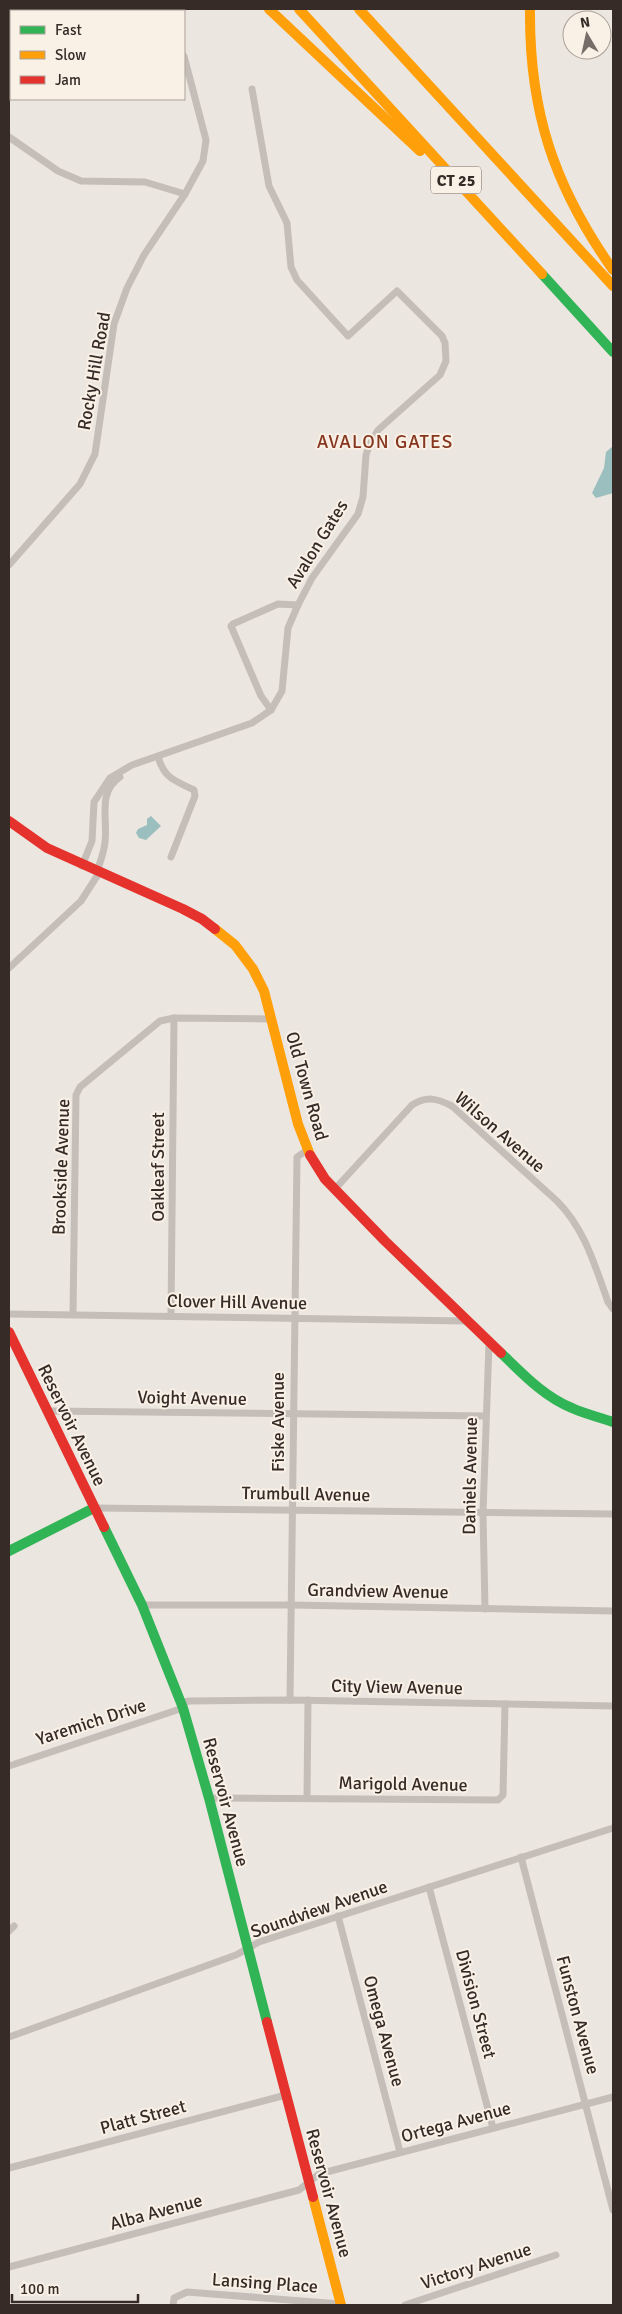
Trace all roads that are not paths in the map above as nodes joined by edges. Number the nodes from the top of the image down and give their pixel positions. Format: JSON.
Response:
{"nodes":[{"id":1,"x":269,"y":9,"type":"edge"},
{"id":2,"x":300,"y":9,"type":"edge"},
{"id":3,"x":359,"y":9,"type":"edge"},
{"id":4,"x":530,"y":9,"type":"edge"},
{"id":5,"x":185,"y":60,"type":"edge"},
{"id":6,"x":252,"y":89,"type":"dead end"},
{"id":7,"x":9,"y":137,"type":"edge"},
{"id":8,"x":185,"y":194,"type":"junction"},
{"id":9,"x":504,"y":232,"type":"junction"},
{"id":10,"x":613,"y":270,"type":"edge"},
{"id":11,"x":613,"y":286,"type":"edge"},
{"id":12,"x":613,"y":352,"type":"edge"},
{"id":13,"x":9,"y":565,"type":"edge"},
{"id":14,"x":298,"y":605,"type":"junction"},
{"id":15,"x":271,"y":710,"type":"junction"},
{"id":16,"x":158,"y":757,"type":"junction"},
{"id":17,"x":146,"y":761,"type":"junction"},
{"id":18,"x":9,"y":821,"type":"edge"},
{"id":19,"x":171,"y":857,"type":"dead end"},
{"id":20,"x":82,"y":866,"type":"junction"},
{"id":21,"x":98,"y":873,"type":"junction"},
{"id":22,"x":9,"y":968,"type":"edge"},
{"id":23,"x":174,"y":1018,"type":"junction"},
{"id":24,"x":272,"y":1019,"type":"junction"},
{"id":25,"x":307,"y":1150,"type":"junction"},
{"id":26,"x":334,"y":1190,"type":"junction"},
{"id":27,"x":613,"y":1309,"type":"edge"},
{"id":28,"x":9,"y":1314,"type":"edge"},
{"id":29,"x":73,"y":1314,"type":"junction"},
{"id":30,"x":171,"y":1316,"type":"junction"},
{"id":31,"x":296,"y":1317,"type":"junction"},
{"id":32,"x":465,"y":1320,"type":"junction"},
{"id":33,"x":9,"y":1332,"type":"edge"},
{"id":34,"x":489,"y":1343,"type":"junction"},
{"id":35,"x":48,"y":1411,"type":"junction"},
{"id":36,"x":293,"y":1415,"type":"junction"},
{"id":37,"x":486,"y":1416,"type":"junction"},
{"id":38,"x":613,"y":1422,"type":"edge"},
{"id":39,"x":94,"y":1508,"type":"junction"},
{"id":40,"x":293,"y":1509,"type":"junction"},
{"id":41,"x":484,"y":1513,"type":"junction"},
{"id":42,"x":613,"y":1514,"type":"edge"},
{"id":43,"x":9,"y":1551,"type":"edge"},
{"id":44,"x":142,"y":1605,"type":"junction"},
{"id":45,"x":290,"y":1605,"type":"junction"},
{"id":46,"x":485,"y":1608,"type":"junction"},
{"id":47,"x":613,"y":1610,"type":"edge"},
{"id":48,"x":290,"y":1700,"type":"junction"},
{"id":49,"x":308,"y":1700,"type":"junction"},
{"id":50,"x":505,"y":1704,"type":"junction"},
{"id":51,"x":182,"y":1706,"type":"junction"},
{"id":52,"x":613,"y":1706,"type":"edge"},
{"id":53,"x":9,"y":1766,"type":"edge"},
{"id":54,"x":209,"y":1798,"type":"junction"},
{"id":55,"x":307,"y":1798,"type":"junction"},
{"id":56,"x":613,"y":1829,"type":"edge"},
{"id":57,"x":521,"y":1858,"type":"junction"},
{"id":58,"x":429,"y":1887,"type":"junction"},
{"id":59,"x":338,"y":1916,"type":"junction"},
{"id":60,"x":248,"y":1949,"type":"junction"},
{"id":61,"x":9,"y":2037,"type":"edge"},
{"id":62,"x":286,"y":2095,"type":"junction"},
{"id":63,"x":613,"y":2097,"type":"edge"},
{"id":64,"x":585,"y":2104,"type":"junction"},
{"id":65,"x":493,"y":2128,"type":"junction"},
{"id":66,"x":400,"y":2152,"type":"junction"},
{"id":67,"x":9,"y":2168,"type":"edge"},
{"id":68,"x":309,"y":2183,"type":"junction"},
{"id":69,"x":613,"y":2210,"type":"edge"},
{"id":70,"x":556,"y":2255,"type":"dead end"},
{"id":71,"x":9,"y":2267,"type":"edge"},
{"id":72,"x":173,"y":2305,"type":"edge"},
{"id":73,"x":341,"y":2305,"type":"edge"},
{"id":74,"x":405,"y":2305,"type":"edge"}],
"edges":[{"from":1,"to":9,"type":"main road"},
{"from":2,"to":9,"type":"main road","number":"CT 25"},
{"from":3,"to":11,"type":"main road","number":"CT 25"},
{"from":4,"to":10,"type":"main road"},
{"from":5,"to":8,"type":"street","name":"Rocky Hill Road"},
{"from":6,"to":14,"type":"street","name":"Avalon Gates"},
{"from":7,"to":8,"type":"street"},
{"from":8,"to":13,"type":"street","name":"Rocky Hill Road"},
{"from":9,"to":12,"type":"main road","number":"CT 25"},
{"from":14,"to":15,"type":"street","name":"Avalon Gates"},
{"from":14,"to":15,"type":"street","name":"Avalon Gates"},
{"from":15,"to":16,"type":"street","name":"Avalon Gates"},
{"from":16,"to":17,"type":"street","name":"Avalon Gates"},
{"from":16,"to":19,"type":"street"},
{"from":17,"to":20,"type":"street","name":"Avalon Gates"},
{"from":17,"to":21,"type":"street","name":"Avalon Gates"},
{"from":18,"to":20,"type":"main road","name":"Old Town Road"},
{"from":20,"to":21,"type":"main road","name":"Old Town Road"},
{"from":21,"to":22,"type":"street","name":"Avalon Gates"},
{"from":21,"to":24,"type":"main road","name":"Old Town Road"},
{"from":23,"to":24,"type":"street","name":"Brookside Avenue"},
{"from":23,"to":29,"type":"street","name":"Brookside Avenue"},
{"from":23,"to":30,"type":"street","name":"Oakleaf Street"},
{"from":24,"to":25,"type":"main road","name":"Old Town Road"},
{"from":25,"to":26,"type":"main road","name":"Old Town Road"},
{"from":25,"to":31,"type":"street","name":"Fiske Avenue"},
{"from":26,"to":27,"type":"street","name":"Wilson Avenue"},
{"from":26,"to":32,"type":"main road","name":"Old Town Road"},
{"from":28,"to":29,"type":"street","name":"Clover Hill Avenue"},
{"from":29,"to":30,"type":"street","name":"Clover Hill Avenue"},
{"from":30,"to":31,"type":"street","name":"Clover Hill Avenue"},
{"from":31,"to":32,"type":"street","name":"Clover Hill Avenue"},
{"from":31,"to":36,"type":"street","name":"Fiske Avenue"},
{"from":32,"to":34,"type":"main road","name":"Old Town Road"},
{"from":33,"to":35,"type":"main road","name":"Reservoir Avenue"},
{"from":34,"to":37,"type":"street","name":"Daniels Avenue"},
{"from":34,"to":38,"type":"main road","name":"Old Town Road"},
{"from":35,"to":36,"type":"street","name":"Voight Avenue"},
{"from":35,"to":39,"type":"main road","name":"Reservoir Avenue"},
{"from":36,"to":37,"type":"street","name":"Voight Avenue"},
{"from":36,"to":40,"type":"street","name":"Fiske Avenue"},
{"from":37,"to":41,"type":"street","name":"Daniels Avenue"},
{"from":39,"to":40,"type":"street","name":"Trumbull Avenue"},
{"from":39,"to":43,"type":"main road","name":"Trumbull Avenue"},
{"from":39,"to":44,"type":"main road","name":"Reservoir Avenue"},
{"from":40,"to":41,"type":"street","name":"Trumbull Avenue"},
{"from":40,"to":45,"type":"street","name":"Fiske Avenue"},
{"from":41,"to":42,"type":"street","name":"Trumbull Avenue"},
{"from":41,"to":46,"type":"street","name":"Daniels Avenue"},
{"from":44,"to":45,"type":"street","name":"Grandview Avenue"},
{"from":44,"to":51,"type":"main road","name":"Reservoir Avenue"},
{"from":45,"to":46,"type":"street","name":"Grandview Avenue"},
{"from":45,"to":48,"type":"street","name":"Fiske Avenue"},
{"from":46,"to":47,"type":"street","name":"Grandview Avenue"},
{"from":48,"to":49,"type":"street","name":"City View Avenue"},
{"from":48,"to":51,"type":"street","name":"City View Avenue"},
{"from":49,"to":50,"type":"street","name":"City View Avenue"},
{"from":49,"to":55,"type":"street"},
{"from":50,"to":52,"type":"street","name":"City View Avenue"},
{"from":50,"to":55,"type":"street","name":"Marigold Avenue"},
{"from":51,"to":53,"type":"street","name":"Yaremich Drive"},
{"from":51,"to":54,"type":"main road","name":"Reservoir Avenue"},
{"from":54,"to":55,"type":"street","name":"Marigold Avenue"},
{"from":54,"to":60,"type":"main road","name":"Reservoir Avenue"},
{"from":56,"to":57,"type":"street","name":"Soundview Avenue"},
{"from":57,"to":58,"type":"street","name":"Soundview Avenue"},
{"from":57,"to":64,"type":"street","name":"Funston Avenue"},
{"from":58,"to":59,"type":"street","name":"Soundview Avenue"},
{"from":58,"to":65,"type":"street","name":"Division Street"},
{"from":59,"to":60,"type":"street","name":"Soundview Avenue"},
{"from":59,"to":66,"type":"street","name":"Omega Avenue"},
{"from":60,"to":61,"type":"street","name":"Soundview Avenue"},
{"from":60,"to":62,"type":"main road","name":"Reservoir Avenue"},
{"from":62,"to":67,"type":"street","name":"Platt Street"},
{"from":62,"to":68,"type":"main road","name":"Reservoir Avenue"},
{"from":63,"to":64,"type":"street","name":"Ortega Avenue"},
{"from":64,"to":65,"type":"street","name":"Ortega Avenue"},
{"from":64,"to":69,"type":"street","name":"Funston Avenue"},
{"from":65,"to":66,"type":"street","name":"Ortega Avenue"},
{"from":66,"to":68,"type":"street","name":"Ortega Avenue"},
{"from":68,"to":71,"type":"street","name":"Alba Avenue"},
{"from":68,"to":73,"type":"main road","name":"Reservoir Avenue"},
{"from":70,"to":74,"type":"street","name":"Victory Avenue"},
{"from":72,"to":73,"type":"street","name":"Lansing Place"}]}
